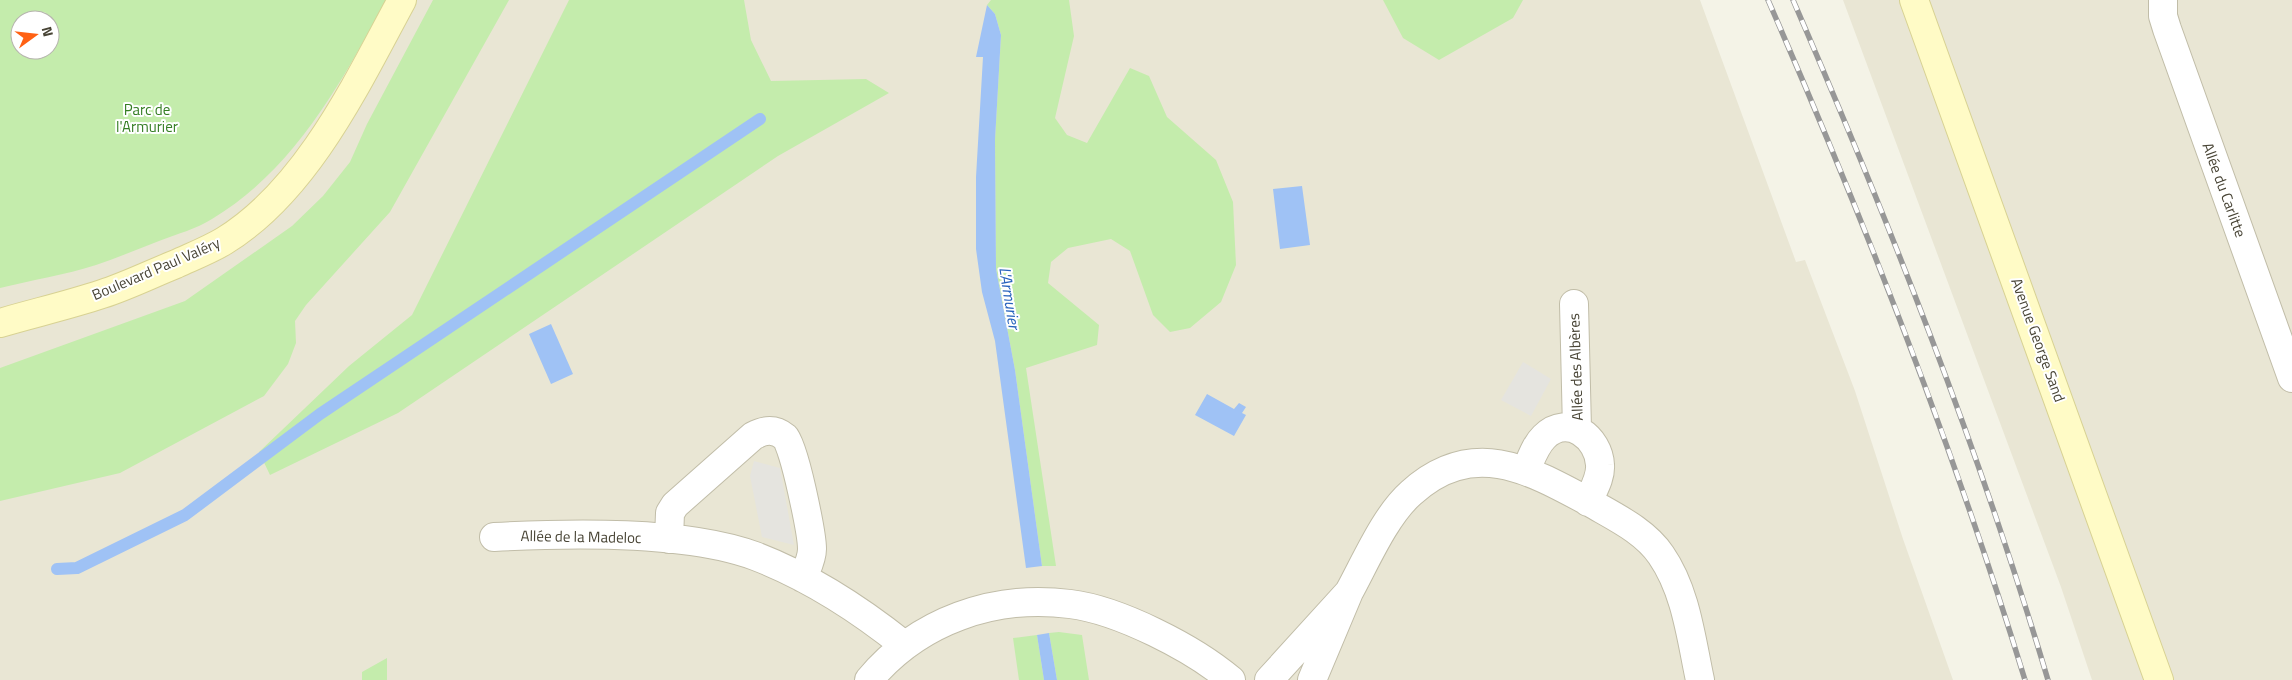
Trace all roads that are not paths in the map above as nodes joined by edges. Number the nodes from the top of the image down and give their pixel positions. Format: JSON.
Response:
{"nodes":[{"id":1,"x":402,"y":0,"type":"edge"},
{"id":2,"x":1914,"y":0,"type":"edge"},
{"id":3,"x":2163,"y":0,"type":"edge"},
{"id":4,"x":1574,"y":304,"type":"dead end"},
{"id":5,"x":0,"y":323,"type":"edge"},
{"id":6,"x":2287,"y":349,"type":"edge"},
{"id":7,"x":2292,"y":378,"type":"edge"},
{"id":8,"x":1577,"y":429,"type":"junction"},
{"id":9,"x":1526,"y":470,"type":"junction"},
{"id":10,"x":1588,"y":502,"type":"junction"},
{"id":11,"x":494,"y":537,"type":"dead end"},
{"id":12,"x":669,"y":539,"type":"junction"},
{"id":13,"x":803,"y":578,"type":"junction"},
{"id":14,"x":1349,"y":592,"type":"junction"},
{"id":15,"x":904,"y":645,"type":"junction"},
{"id":16,"x":868,"y":680,"type":"edge"},
{"id":17,"x":1231,"y":680,"type":"edge"},
{"id":18,"x":1269,"y":680,"type":"edge"},
{"id":19,"x":1312,"y":680,"type":"edge"},
{"id":20,"x":1700,"y":680,"type":"edge"},
{"id":21,"x":2159,"y":680,"type":"edge"}],
"edges":[{"from":1,"to":5,"type":"street","name":"Boulevard Paul Valéry"},
{"from":2,"to":21,"type":"street","name":"Avenue George Sand"},
{"from":3,"to":6,"type":"street","name":"Allée du Carlitte"},
{"from":4,"to":8,"type":"street","name":"Allée des Albères"},
{"from":6,"to":7,"type":"street","name":"Allée du Carlitte"},
{"from":8,"to":9,"type":"street","name":"Allée des Albères"},
{"from":8,"to":10,"type":"street","name":"Allée des Albères"},
{"from":9,"to":10,"type":"street"},
{"from":9,"to":14,"type":"street"},
{"from":10,"to":20,"type":"street"},
{"from":11,"to":12,"type":"street","name":"Allée de la Madeloc"},
{"from":12,"to":13,"type":"street","name":"Allée de la Madeloc"},
{"from":12,"to":13,"type":"street"},
{"from":13,"to":15,"type":"street","name":"Allée de la Madeloc"},
{"from":14,"to":18,"type":"street"},
{"from":14,"to":19,"type":"street"},
{"from":15,"to":16,"type":"street"},
{"from":15,"to":17,"type":"street"}]}
